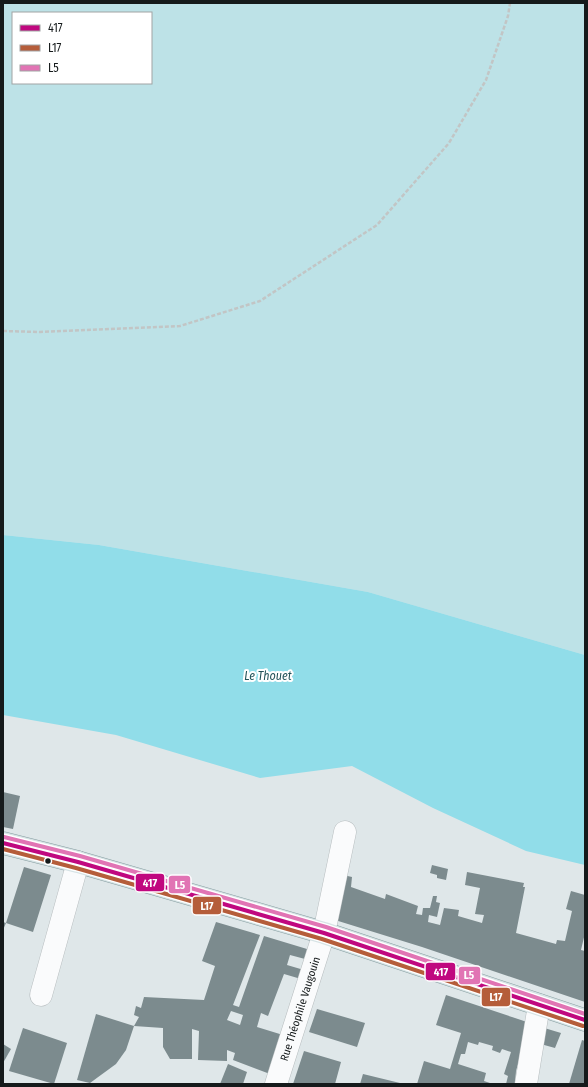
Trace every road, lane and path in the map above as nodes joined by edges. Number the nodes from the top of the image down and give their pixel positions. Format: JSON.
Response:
{"nodes":[{"id":1,"x":510,"y":3,"type":"edge"},
{"id":2,"x":3,"y":331,"type":"edge"},
{"id":3,"x":345,"y":832,"type":"dead end"},
{"id":4,"x":3,"y":843,"type":"edge"},
{"id":5,"x":78,"y":862,"type":"junction"},
{"id":6,"x":324,"y":934,"type":"junction"},
{"id":7,"x":41,"y":995,"type":"dead end"},
{"id":8,"x":539,"y":1005,"type":"junction"},
{"id":9,"x":585,"y":1020,"type":"edge"},
{"id":10,"x":276,"y":1084,"type":"edge"},
{"id":11,"x":526,"y":1084,"type":"edge"}],
"edges":[{"from":1,"to":2,"type":"path"},
{"from":3,"to":6,"type":"street","name":"Rue Théophile Vaugouin"},
{"from":4,"to":5,"type":"main road"},
{"from":5,"to":6,"type":"main road"},
{"from":5,"to":7,"type":"street"},
{"from":6,"to":8,"type":"main road"},
{"from":6,"to":10,"type":"street","name":"Rue Théophile Vaugouin"},
{"from":8,"to":9,"type":"main road"},
{"from":8,"to":11,"type":"street"}]}
